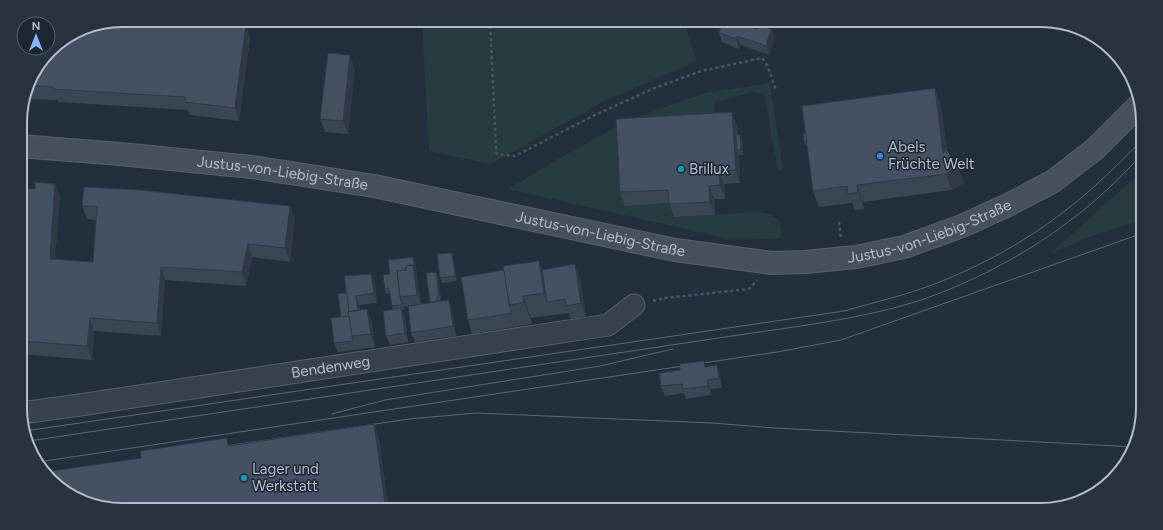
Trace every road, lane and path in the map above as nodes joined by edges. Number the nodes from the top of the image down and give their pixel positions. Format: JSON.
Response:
{"nodes":[{"id":1,"x":490,"y":27,"type":"edge"},
{"id":2,"x":776,"y":90,"type":"dead end"},
{"id":3,"x":1135,"y":109,"type":"edge"},
{"id":4,"x":27,"y":147,"type":"edge"},
{"id":5,"x":839,"y":222,"type":"dead end"},
{"id":6,"x":840,"y":234,"type":"dead end"},
{"id":7,"x":772,"y":264,"type":"junction"},
{"id":8,"x":634,"y":305,"type":"joint"},
{"id":9,"x":27,"y":412,"type":"edge"}],
"edges":[{"from":1,"to":2,"type":"path"},
{"from":3,"to":7,"type":"main road","name":"Justus-von-Liebig-Straße"},
{"from":4,"to":7,"type":"main road","name":"Justus-von-Liebig-Straße"},
{"from":5,"to":6,"type":"path"},
{"from":7,"to":8,"type":"path"},
{"from":8,"to":9,"type":"street","name":"Bendenweg"}]}
